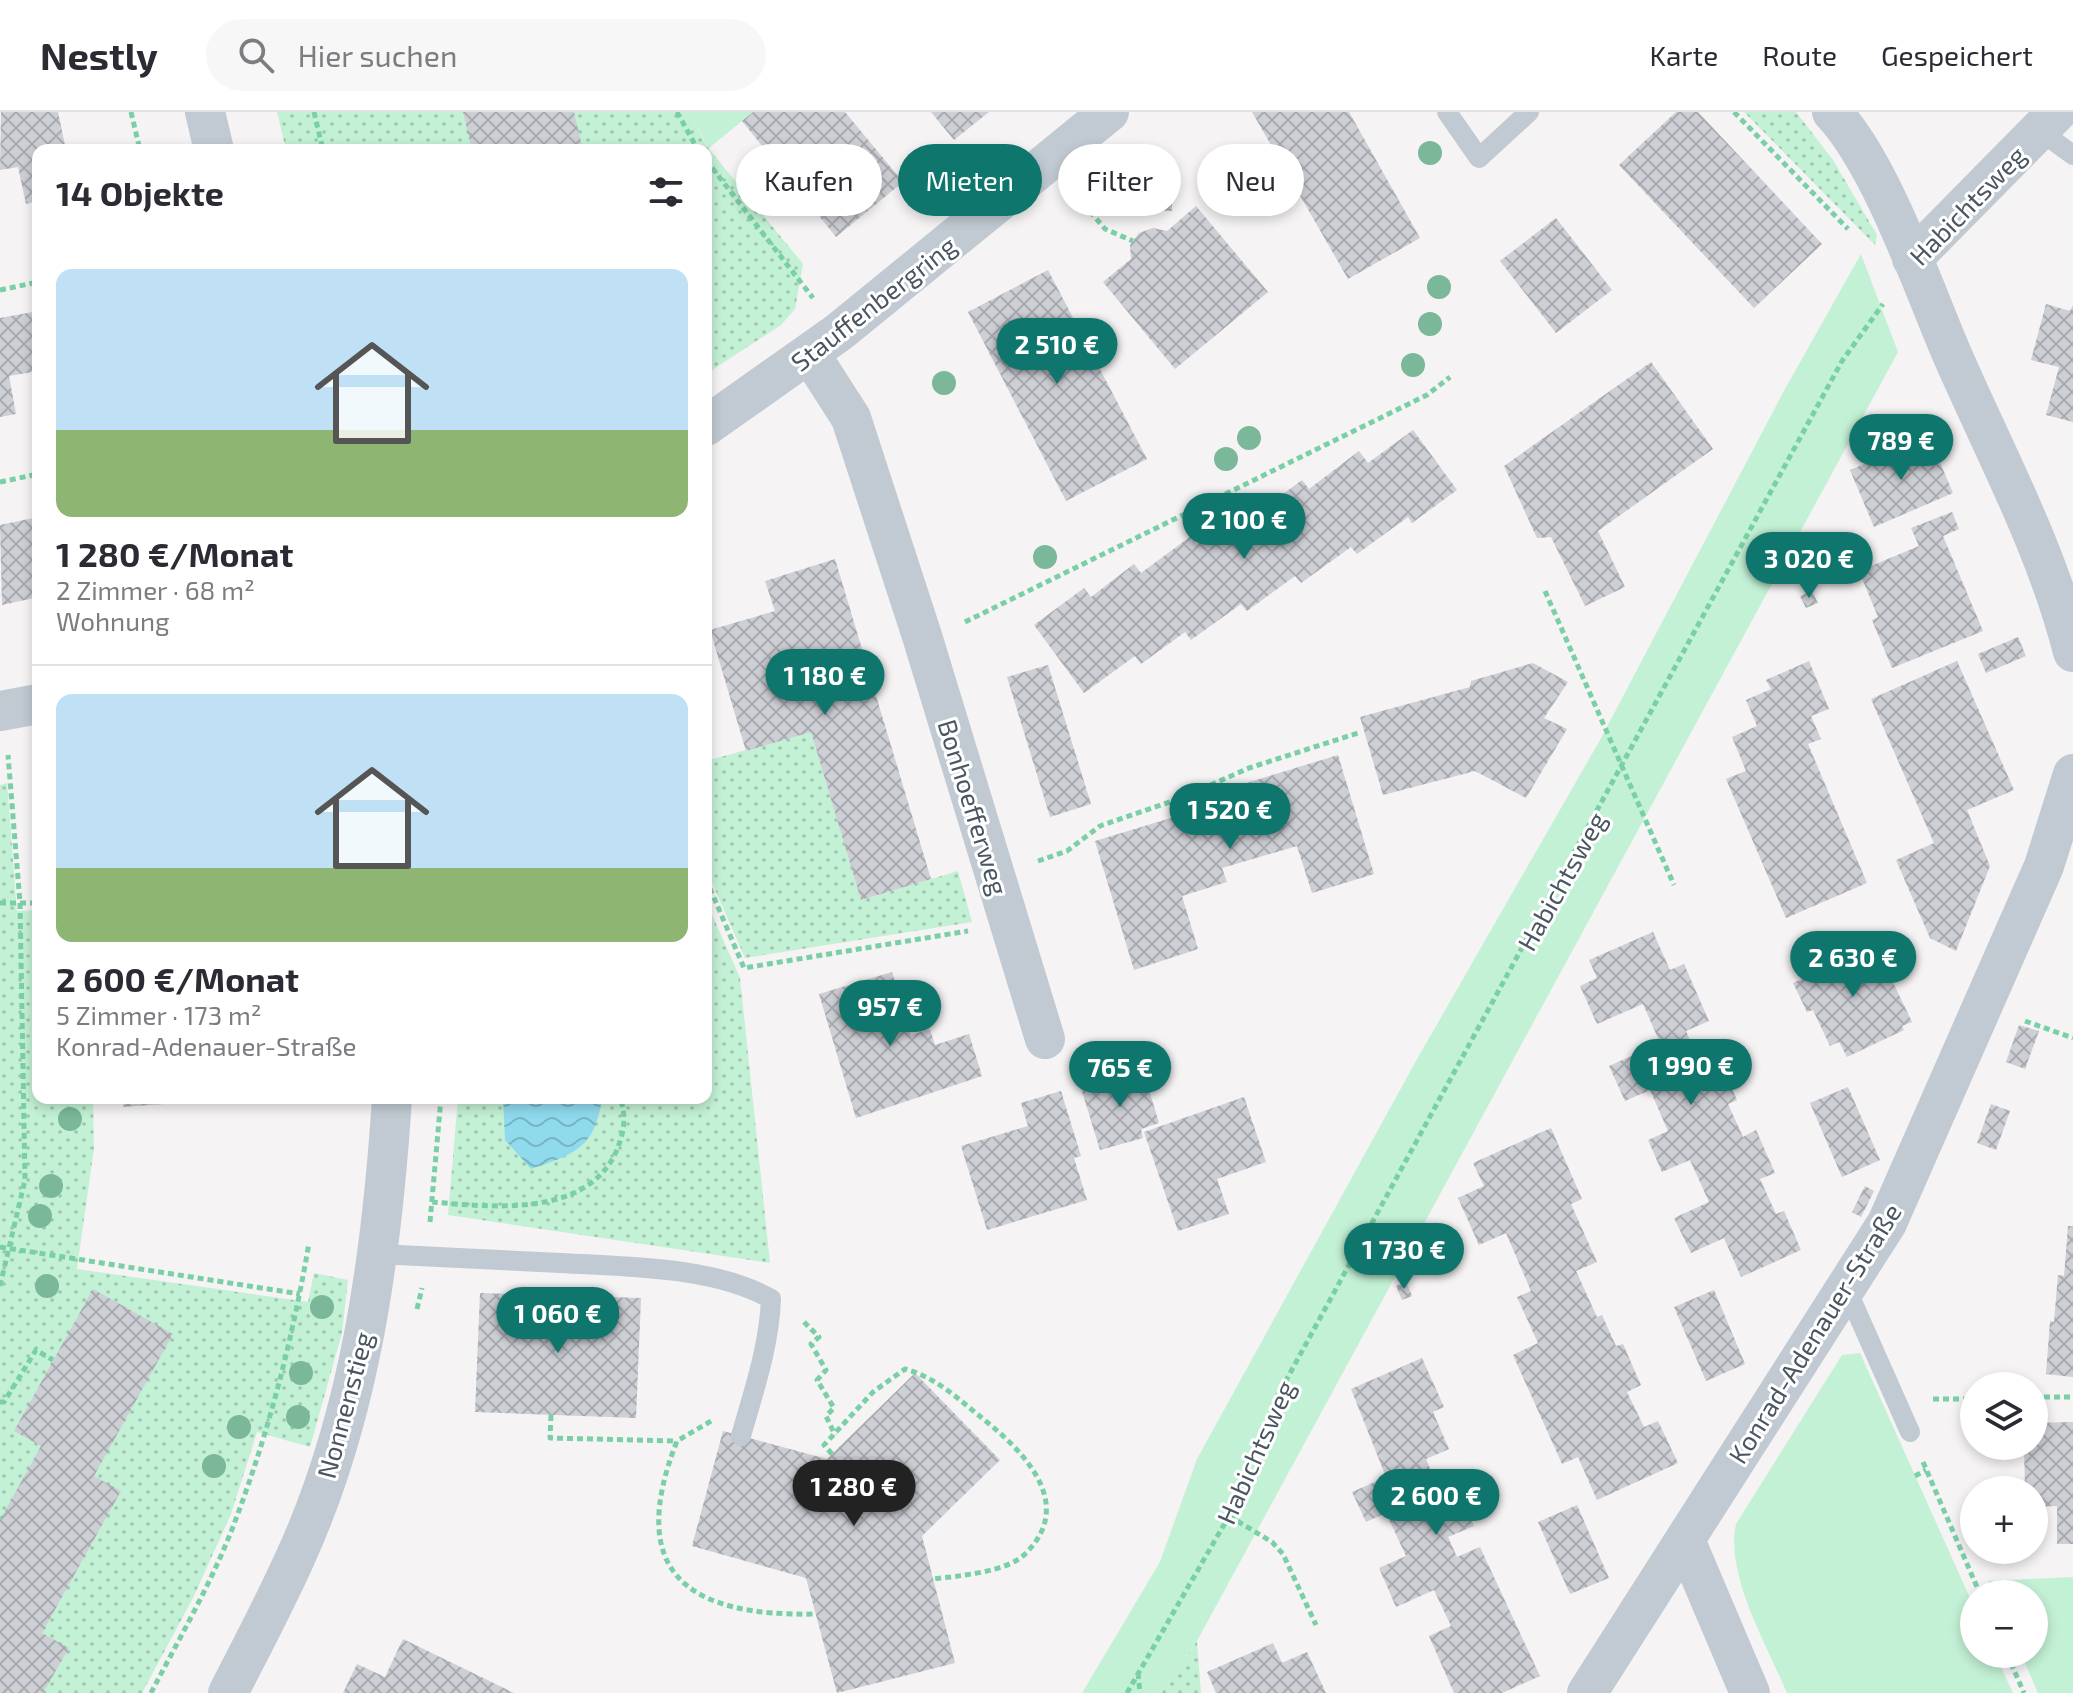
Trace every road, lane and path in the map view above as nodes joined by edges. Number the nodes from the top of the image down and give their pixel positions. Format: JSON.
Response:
{"nodes":[{"id":1,"x":131,"y":112,"type":"edge"},
{"id":2,"x":205,"y":112,"type":"edge"},
{"id":3,"x":314,"y":112,"type":"edge"},
{"id":4,"x":677,"y":112,"type":"edge"},
{"id":5,"x":1109,"y":112,"type":"edge"},
{"id":6,"x":1447,"y":112,"type":"edge"},
{"id":7,"x":1529,"y":112,"type":"edge"},
{"id":8,"x":1734,"y":112,"type":"edge"},
{"id":9,"x":1832,"y":112,"type":"edge"},
{"id":10,"x":2049,"y":121,"type":"edge"},
{"id":11,"x":139,"y":144,"type":"edge"},
{"id":12,"x":213,"y":144,"type":"edge"},
{"id":13,"x":322,"y":144,"type":"edge"},
{"id":14,"x":695,"y":144,"type":"edge"},
{"id":15,"x":2073,"y":155,"type":"edge"},
{"id":16,"x":1047,"y":162,"type":"junction"},
{"id":17,"x":712,"y":169,"type":"edge"},
{"id":18,"x":1859,"y":240,"type":"dead end"},
{"id":19,"x":1133,"y":241,"type":"dead end"},
{"id":20,"x":1912,"y":259,"type":"junction"},
{"id":21,"x":32,"y":283,"type":"edge"},
{"id":22,"x":0,"y":290,"type":"edge"},
{"id":23,"x":825,"y":343,"type":"junction"},
{"id":24,"x":1450,"y":377,"type":"dead end"},
{"id":25,"x":712,"y":422,"type":"edge"},
{"id":26,"x":32,"y":475,"type":"edge"},
{"id":27,"x":0,"y":482,"type":"edge"},
{"id":28,"x":1545,"y":591,"type":"dead end"},
{"id":29,"x":922,"y":636,"type":"junction"},
{"id":30,"x":2073,"y":652,"type":"edge"},
{"id":31,"x":14,"y":708,"type":"edge"},
{"id":32,"x":1358,"y":733,"type":"dead end"},
{"id":33,"x":1622,"y":769,"type":"junction"},
{"id":34,"x":2073,"y":774,"type":"edge"},
{"id":35,"x":996,"y":876,"type":"junction"},
{"id":36,"x":1674,"y":885,"type":"dead end"},
{"id":37,"x":712,"y":893,"type":"edge"},
{"id":38,"x":0,"y":903,"type":"edge"},
{"id":39,"x":20,"y":903,"type":"junction"},
{"id":40,"x":32,"y":903,"type":"edge"},
{"id":41,"x":949,"y":935,"type":"dead end"},
{"id":42,"x":2014,"y":1018,"type":"dead end"},
{"id":43,"x":2073,"y":1038,"type":"edge"},
{"id":44,"x":1045,"y":1039,"type":"dead end"},
{"id":45,"x":391,"y":1104,"type":"edge"},
{"id":46,"x":440,"y":1104,"type":"edge"},
{"id":47,"x":621,"y":1104,"type":"edge"},
{"id":48,"x":450,"y":1204,"type":"dead end"},
{"id":49,"x":309,"y":1243,"type":"dead end"},
{"id":50,"x":0,"y":1247,"type":"edge"},
{"id":51,"x":11,"y":1250,"type":"junction"},
{"id":52,"x":378,"y":1254,"type":"junction"},
{"id":53,"x":427,"y":1256,"type":"junction"},
{"id":54,"x":0,"y":1286,"type":"edge"},
{"id":55,"x":1847,"y":1290,"type":"junction"},
{"id":56,"x":300,"y":1294,"type":"junction"},
{"id":57,"x":806,"y":1323,"type":"dead end"},
{"id":58,"x":53,"y":1360,"type":"dead end"},
{"id":59,"x":2048,"y":1397,"type":"edge"},
{"id":60,"x":2073,"y":1397,"type":"edge"},
{"id":61,"x":0,"y":1402,"type":"edge"},
{"id":62,"x":551,"y":1415,"type":"dead end"},
{"id":63,"x":747,"y":1416,"type":"junction"},
{"id":64,"x":1910,"y":1432,"type":"joint"},
{"id":65,"x":835,"y":1435,"type":"junction"},
{"id":66,"x":741,"y":1436,"type":"dead end"},
{"id":67,"x":677,"y":1441,"type":"junction"},
{"id":68,"x":832,"y":1454,"type":"dead end"},
{"id":69,"x":1926,"y":1470,"type":"junction"},
{"id":70,"x":1915,"y":1476,"type":"dead end"},
{"id":71,"x":1229,"y":1516,"type":"junction"},
{"id":72,"x":1685,"y":1540,"type":"junction"},
{"id":73,"x":933,"y":1579,"type":"dead end"},
{"id":74,"x":1974,"y":1580,"type":"edge"},
{"id":75,"x":816,"y":1614,"type":"dead end"},
{"id":76,"x":1316,"y":1625,"type":"dead end"},
{"id":77,"x":2013,"y":1668,"type":"edge"},
{"id":78,"x":1138,"y":1672,"type":"junction"},
{"id":79,"x":151,"y":1693,"type":"edge"},
{"id":80,"x":228,"y":1693,"type":"edge"},
{"id":81,"x":1127,"y":1693,"type":"edge"},
{"id":82,"x":1140,"y":1693,"type":"edge"},
{"id":83,"x":1587,"y":1693,"type":"edge"},
{"id":84,"x":1750,"y":1693,"type":"edge"},
{"id":85,"x":2024,"y":1693,"type":"edge"}],
"edges":[{"from":1,"to":11,"type":"path"},
{"from":2,"to":12,"type":"street"},
{"from":3,"to":13,"type":"path"},
{"from":4,"to":14,"type":"path"},
{"from":5,"to":16,"type":"street","name":"Stauffenbergring"},
{"from":6,"to":7,"type":"lane"},
{"from":8,"to":18,"type":"path"},
{"from":9,"to":20,"type":"street"},
{"from":10,"to":15,"type":"lane"},
{"from":10,"to":20,"type":"street","name":"Habichtsweg"},
{"from":16,"to":19,"type":"path"},
{"from":16,"to":23,"type":"street","name":"Stauffenbergring"},
{"from":17,"to":23,"type":"path"},
{"from":20,"to":30,"type":"street"},
{"from":20,"to":33,"type":"path","name":"Habichtsweg"},
{"from":21,"to":22,"type":"path"},
{"from":23,"to":25,"type":"street","name":"Stauffenbergring"},
{"from":23,"to":29,"type":"street","name":"Bonhoefferweg"},
{"from":24,"to":29,"type":"path"},
{"from":26,"to":27,"type":"path"},
{"from":28,"to":33,"type":"path"},
{"from":29,"to":35,"type":"street","name":"Bonhoefferweg"},
{"from":31,"to":39,"type":"path"},
{"from":32,"to":35,"type":"path"},
{"from":33,"to":36,"type":"path"},
{"from":33,"to":71,"type":"path","name":"Habichtsweg"},
{"from":34,"to":55,"type":"street","name":"Konrad-Adenauer-Straße"},
{"from":35,"to":44,"type":"street","name":"Bonhoefferweg"},
{"from":37,"to":41,"type":"path"},
{"from":38,"to":39,"type":"path"},
{"from":39,"to":40,"type":"path"},
{"from":39,"to":51,"type":"path"},
{"from":42,"to":43,"type":"path"},
{"from":45,"to":52,"type":"street","name":"Nonnenstieg"},
{"from":46,"to":53,"type":"path"},
{"from":47,"to":48,"type":"path"},
{"from":49,"to":56,"type":"path"},
{"from":50,"to":51,"type":"path"},
{"from":51,"to":54,"type":"path"},
{"from":51,"to":56,"type":"path"},
{"from":52,"to":53,"type":"lane"},
{"from":52,"to":80,"type":"street","name":"Nonnenstieg"},
{"from":53,"to":63,"type":"lane"},
{"from":55,"to":64,"type":"lane"},
{"from":55,"to":72,"type":"street","name":"Konrad-Adenauer-Straße"},
{"from":56,"to":79,"type":"path"},
{"from":57,"to":65,"type":"path"},
{"from":58,"to":61,"type":"path"},
{"from":59,"to":60,"type":"path"},
{"from":62,"to":67,"type":"path"},
{"from":63,"to":66,"type":"lane"},
{"from":63,"to":67,"type":"path"},
{"from":64,"to":69,"type":"path"},
{"from":65,"to":68,"type":"path"},
{"from":65,"to":73,"type":"path"},
{"from":67,"to":75,"type":"path"},
{"from":69,"to":70,"type":"path"},
{"from":69,"to":74,"type":"path"},
{"from":71,"to":76,"type":"path"},
{"from":71,"to":78,"type":"path","name":"Habichtsweg"},
{"from":72,"to":83,"type":"street","name":"Konrad-Adenauer-Straße"},
{"from":72,"to":84,"type":"street"},
{"from":77,"to":85,"type":"path"},
{"from":78,"to":81,"type":"path","name":"Habichtsweg"},
{"from":78,"to":82,"type":"path"}]}
